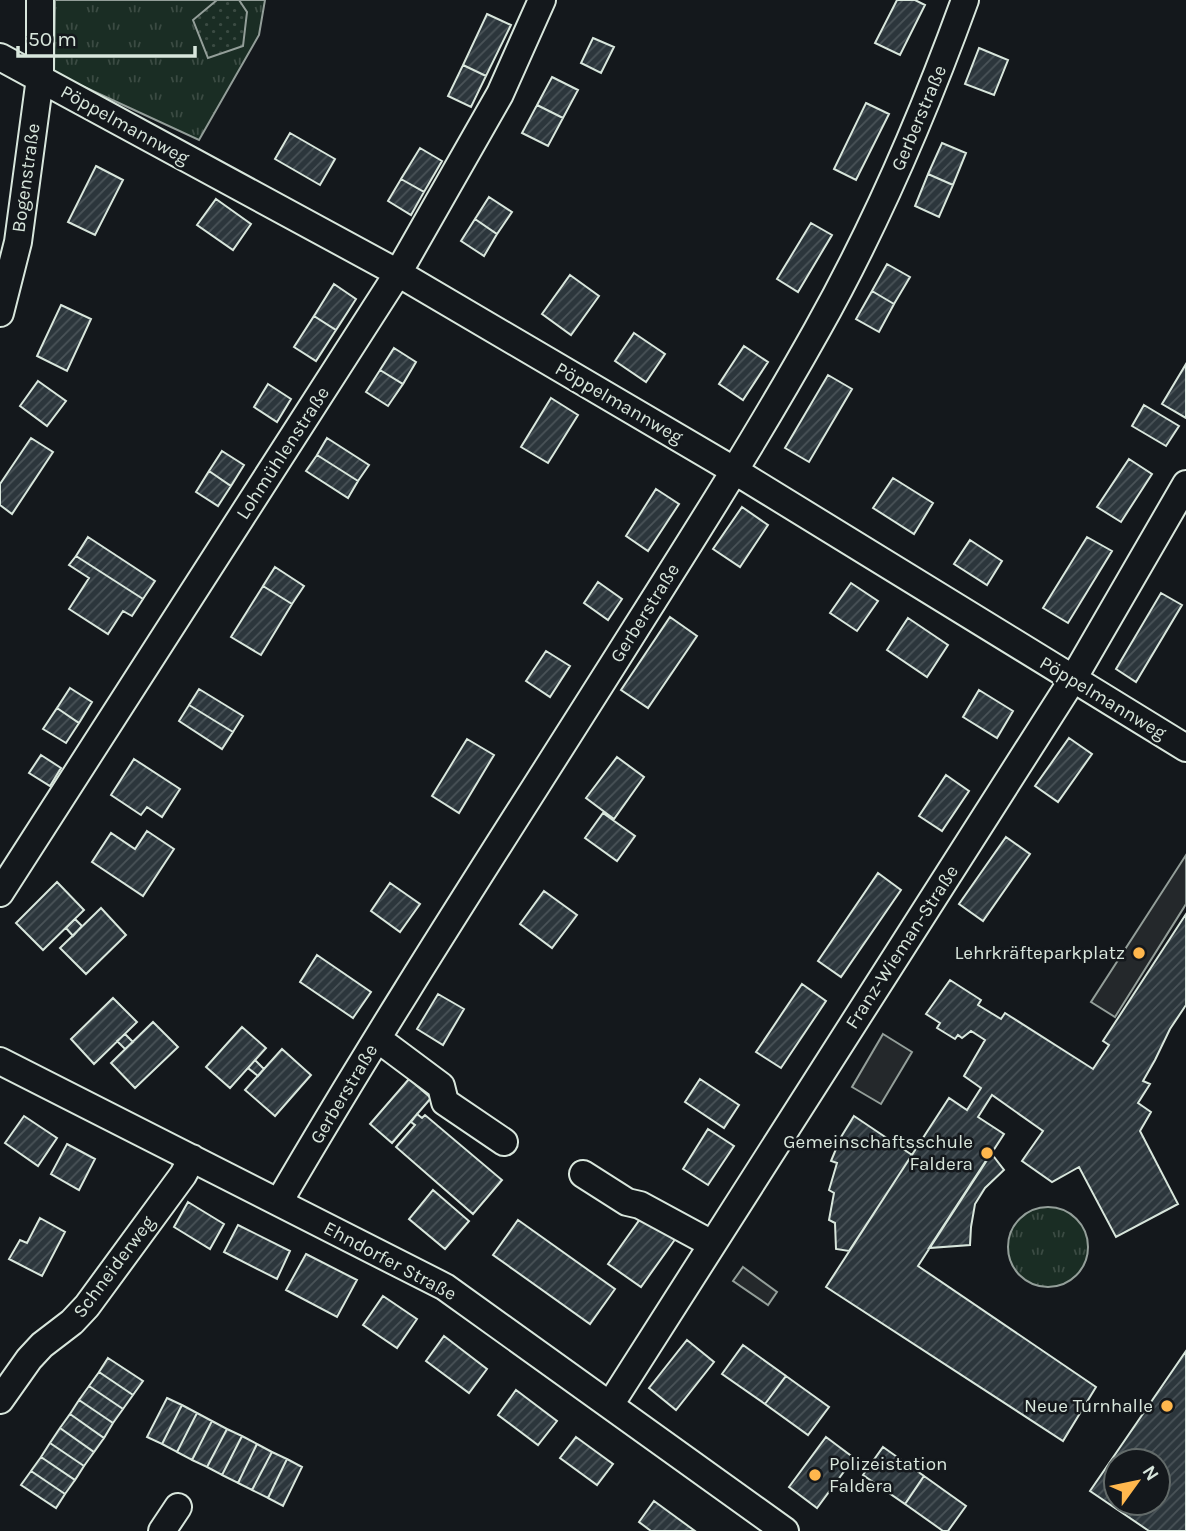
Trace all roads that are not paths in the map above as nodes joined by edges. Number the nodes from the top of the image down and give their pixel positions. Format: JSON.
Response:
{"nodes":[{"id":1,"x":40,"y":0,"type":"edge"},
{"id":2,"x":542,"y":0,"type":"edge"},
{"id":3,"x":965,"y":0,"type":"edge"},
{"id":4,"x":0,"y":57,"type":"edge"},
{"id":5,"x":40,"y":78,"type":"junction"},
{"id":6,"x":398,"y":273,"type":"junction"},
{"id":7,"x":0,"y":313,"type":"edge"},
{"id":8,"x":735,"y":471,"type":"junction"},
{"id":9,"x":1186,"y":484,"type":"edge"},
{"id":10,"x":1073,"y":679,"type":"junction"},
{"id":11,"x":1186,"y":748,"type":"edge"},
{"id":12,"x":0,"y":893,"type":"edge"},
{"id":13,"x":377,"y":1039,"type":"junction"},
{"id":14,"x":0,"y":1061,"type":"edge"},
{"id":15,"x":504,"y":1142,"type":"dead end"},
{"id":16,"x":192,"y":1158,"type":"junction"},
{"id":17,"x":583,"y":1174,"type":"dead end"},
{"id":18,"x":279,"y":1202,"type":"junction"},
{"id":19,"x":712,"y":1244,"type":"junction"},
{"id":20,"x":0,"y":1400,"type":"edge"},
{"id":21,"x":610,"y":1405,"type":"junction"},
{"id":22,"x":178,"y":1507,"type":"dead end"},
{"id":23,"x":779,"y":1529,"type":"edge"},
{"id":24,"x":162,"y":1531,"type":"edge"}],
"edges":[{"from":1,"to":5,"type":"street","name":"Bogenstraße"},
{"from":2,"to":6,"type":"street","name":"Lohmühlenstraße"},
{"from":3,"to":8,"type":"street","name":"Gerberstraße"},
{"from":4,"to":5,"type":"street","name":"Pöppelmannweg"},
{"from":5,"to":6,"type":"street","name":"Pöppelmannweg"},
{"from":5,"to":7,"type":"street","name":"Bogenstraße"},
{"from":6,"to":8,"type":"street","name":"Pöppelmannweg"},
{"from":6,"to":12,"type":"street","name":"Lohmühlenstraße"},
{"from":8,"to":10,"type":"street","name":"Pöppelmannweg"},
{"from":8,"to":13,"type":"street","name":"Gerberstraße"},
{"from":9,"to":10,"type":"street","name":"Franz-Wieman-Straße"},
{"from":10,"to":11,"type":"street","name":"Pöppelmannweg"},
{"from":10,"to":19,"type":"street","name":"Franz-Wieman-Straße"},
{"from":13,"to":15,"type":"street"},
{"from":13,"to":18,"type":"street","name":"Gerberstraße"},
{"from":14,"to":16,"type":"street","name":"Ehndorfer Straße"},
{"from":16,"to":18,"type":"street","name":"Ehndorfer Straße"},
{"from":16,"to":20,"type":"street","name":"Schneiderweg"},
{"from":17,"to":19,"type":"street"},
{"from":18,"to":21,"type":"street","name":"Ehndorfer Straße"},
{"from":19,"to":21,"type":"street","name":"Franz-Wieman-Straße"},
{"from":21,"to":23,"type":"street","name":"Ehndorfer Straße"},
{"from":22,"to":24,"type":"street"}]}
